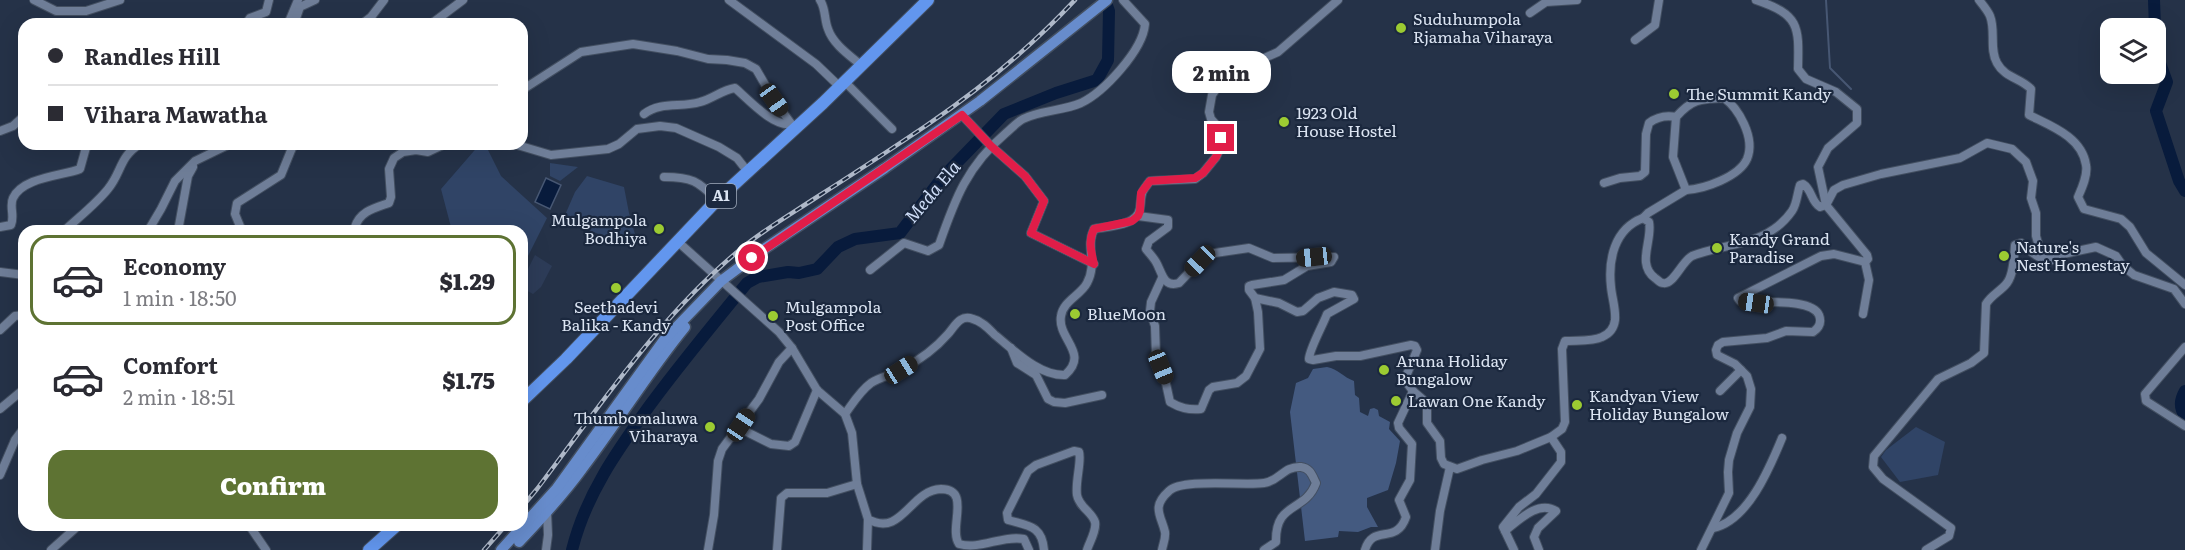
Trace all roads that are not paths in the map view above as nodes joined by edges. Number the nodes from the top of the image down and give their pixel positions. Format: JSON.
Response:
{"nodes":[{"id":1,"x":34,"y":0,"type":"edge"},
{"id":2,"x":120,"y":0,"type":"edge"},
{"id":3,"x":269,"y":0,"type":"edge"},
{"id":4,"x":298,"y":0,"type":"edge"},
{"id":5,"x":315,"y":0,"type":"edge"},
{"id":6,"x":384,"y":0,"type":"edge"},
{"id":7,"x":463,"y":0,"type":"edge"},
{"id":8,"x":729,"y":0,"type":"edge"},
{"id":9,"x":820,"y":0,"type":"edge"},
{"id":10,"x":928,"y":0,"type":"edge"},
{"id":11,"x":1123,"y":0,"type":"edge"},
{"id":12,"x":1338,"y":0,"type":"edge"},
{"id":13,"x":1577,"y":0,"type":"edge"},
{"id":14,"x":1659,"y":0,"type":"edge"},
{"id":15,"x":1756,"y":0,"type":"edge"},
{"id":16,"x":1980,"y":0,"type":"edge"},
{"id":17,"x":1105,"y":2,"type":"edge"},
{"id":18,"x":1530,"y":13,"type":"dead end"},
{"id":19,"x":250,"y":18,"type":"edge"},
{"id":20,"x":290,"y":18,"type":"edge"},
{"id":21,"x":296,"y":18,"type":"edge"},
{"id":22,"x":370,"y":18,"type":"edge"},
{"id":23,"x":440,"y":18,"type":"edge"},
{"id":24,"x":1635,"y":40,"type":"dead end"},
{"id":25,"x":861,"y":65,"type":"junction"},
{"id":26,"x":842,"y":85,"type":"junction"},
{"id":27,"x":528,"y":86,"type":"edge"},
{"id":28,"x":645,"y":114,"type":"dead end"},
{"id":29,"x":962,"y":115,"type":"junction"},
{"id":30,"x":1676,"y":117,"type":"junction"},
{"id":31,"x":18,"y":121,"type":"edge"},
{"id":32,"x":793,"y":127,"type":"junction"},
{"id":33,"x":892,"y":129,"type":"dead end"},
{"id":34,"x":0,"y":131,"type":"edge"},
{"id":35,"x":988,"y":143,"type":"junction"},
{"id":36,"x":528,"y":148,"type":"edge"},
{"id":37,"x":85,"y":150,"type":"edge"},
{"id":38,"x":133,"y":150,"type":"edge"},
{"id":39,"x":212,"y":150,"type":"edge"},
{"id":40,"x":291,"y":150,"type":"edge"},
{"id":41,"x":416,"y":150,"type":"edge"},
{"id":42,"x":416,"y":150,"type":"edge"},
{"id":43,"x":432,"y":150,"type":"edge"},
{"id":44,"x":195,"y":161,"type":"junction"},
{"id":45,"x":748,"y":172,"type":"junction"},
{"id":46,"x":664,"y":177,"type":"dead end"},
{"id":47,"x":1604,"y":183,"type":"dead end"},
{"id":48,"x":1686,"y":190,"type":"junction"},
{"id":49,"x":717,"y":200,"type":"junction"},
{"id":50,"x":1826,"y":205,"type":"junction"},
{"id":51,"x":1138,"y":216,"type":"junction"},
{"id":52,"x":1643,"y":218,"type":"junction"},
{"id":53,"x":70,"y":225,"type":"edge"},
{"id":54,"x":152,"y":225,"type":"edge"},
{"id":55,"x":178,"y":225,"type":"edge"},
{"id":56,"x":240,"y":225,"type":"edge"},
{"id":57,"x":356,"y":225,"type":"edge"},
{"id":58,"x":0,"y":227,"type":"edge"},
{"id":59,"x":677,"y":241,"type":"junction"},
{"id":60,"x":2063,"y":254,"type":"junction"},
{"id":61,"x":1865,"y":262,"type":"junction"},
{"id":62,"x":1094,"y":264,"type":"junction"},
{"id":63,"x":870,"y":270,"type":"dead end"},
{"id":64,"x":0,"y":272,"type":"edge"},
{"id":65,"x":18,"y":274,"type":"edge"},
{"id":66,"x":1162,"y":278,"type":"junction"},
{"id":67,"x":726,"y":285,"type":"junction"},
{"id":68,"x":2185,"y":285,"type":"edge"},
{"id":69,"x":1255,"y":298,"type":"junction"},
{"id":70,"x":2185,"y":304,"type":"edge"},
{"id":71,"x":1863,"y":314,"type":"dead end"},
{"id":72,"x":18,"y":316,"type":"edge"},
{"id":73,"x":0,"y":330,"type":"edge"},
{"id":74,"x":2185,"y":346,"type":"edge"},
{"id":75,"x":792,"y":348,"type":"junction"},
{"id":76,"x":1011,"y":348,"type":"junction"},
{"id":77,"x":1742,"y":370,"type":"junction"},
{"id":78,"x":817,"y":390,"type":"junction"},
{"id":79,"x":1413,"y":391,"type":"junction"},
{"id":80,"x":1720,"y":391,"type":"dead end"},
{"id":81,"x":18,"y":394,"type":"edge"},
{"id":82,"x":528,"y":395,"type":"edge"},
{"id":83,"x":1102,"y":395,"type":"dead end"},
{"id":84,"x":0,"y":409,"type":"edge"},
{"id":85,"x":845,"y":414,"type":"junction"},
{"id":86,"x":2185,"y":426,"type":"edge"},
{"id":87,"x":739,"y":428,"type":"junction"},
{"id":88,"x":18,"y":436,"type":"edge"},
{"id":89,"x":1551,"y":437,"type":"junction"},
{"id":90,"x":1782,"y":438,"type":"dead end"},
{"id":91,"x":1450,"y":467,"type":"junction"},
{"id":92,"x":0,"y":475,"type":"edge"},
{"id":93,"x":857,"y":483,"type":"junction"},
{"id":94,"x":547,"y":512,"type":"junction"},
{"id":95,"x":868,"y":519,"type":"junction"},
{"id":96,"x":528,"y":520,"type":"edge"},
{"id":97,"x":1713,"y":528,"type":"junction"},
{"id":98,"x":73,"y":531,"type":"edge"},
{"id":99,"x":253,"y":531,"type":"edge"},
{"id":100,"x":391,"y":531,"type":"edge"},
{"id":101,"x":518,"y":531,"type":"edge"},
{"id":102,"x":1505,"y":531,"type":"junction"},
{"id":103,"x":51,"y":550,"type":"edge"},
{"id":104,"x":266,"y":550,"type":"edge"},
{"id":105,"x":369,"y":550,"type":"edge"},
{"id":106,"x":501,"y":550,"type":"edge"},
{"id":107,"x":512,"y":550,"type":"edge"},
{"id":108,"x":546,"y":550,"type":"edge"},
{"id":109,"x":708,"y":550,"type":"edge"},
{"id":110,"x":777,"y":550,"type":"edge"},
{"id":111,"x":867,"y":550,"type":"edge"},
{"id":112,"x":1029,"y":550,"type":"edge"},
{"id":113,"x":1044,"y":550,"type":"edge"},
{"id":114,"x":1087,"y":550,"type":"edge"},
{"id":115,"x":1162,"y":550,"type":"edge"},
{"id":116,"x":1264,"y":550,"type":"edge"},
{"id":117,"x":1365,"y":550,"type":"edge"},
{"id":118,"x":1435,"y":550,"type":"edge"},
{"id":119,"x":1514,"y":550,"type":"edge"},
{"id":120,"x":1539,"y":550,"type":"edge"},
{"id":121,"x":1701,"y":550,"type":"edge"},
{"id":122,"x":1926,"y":550,"type":"edge"}],
"edges":[{"from":1,"to":2,"type":"street"},
{"from":3,"to":19,"type":"street"},
{"from":4,"to":20,"type":"street"},
{"from":5,"to":21,"type":"street"},
{"from":6,"to":22,"type":"street"},
{"from":7,"to":23,"type":"street"},
{"from":8,"to":26,"type":"street"},
{"from":9,"to":25,"type":"street"},
{"from":10,"to":25,"type":"highway","number":"A1"},
{"from":11,"to":35,"type":"street"},
{"from":12,"to":51,"type":"street"},
{"from":13,"to":18,"type":"street"},
{"from":14,"to":24,"type":"street"},
{"from":15,"to":50,"type":"street"},
{"from":16,"to":68,"type":"street"},
{"from":17,"to":29,"type":"main road"},
{"from":25,"to":26,"type":"highway","number":"A1"},
{"from":26,"to":32,"type":"highway","number":"A1"},
{"from":26,"to":33,"type":"street"},
{"from":27,"to":32,"type":"street"},
{"from":28,"to":32,"type":"street"},
{"from":29,"to":35,"type":"street"},
{"from":29,"to":67,"type":"main road"},
{"from":30,"to":47,"type":"street"},
{"from":30,"to":48,"type":"street"},
{"from":30,"to":48,"type":"street"},
{"from":31,"to":34,"type":"street"},
{"from":32,"to":45,"type":"highway","number":"A1"},
{"from":35,"to":62,"type":"street"},
{"from":35,"to":63,"type":"street"},
{"from":36,"to":45,"type":"street"},
{"from":37,"to":58,"type":"street"},
{"from":38,"to":53,"type":"street"},
{"from":39,"to":44,"type":"street"},
{"from":40,"to":56,"type":"street"},
{"from":41,"to":57,"type":"street"},
{"from":42,"to":43,"type":"street"},
{"from":44,"to":54,"type":"street"},
{"from":44,"to":55,"type":"street"},
{"from":45,"to":49,"type":"highway","number":"A1"},
{"from":46,"to":49,"type":"street"},
{"from":48,"to":52,"type":"street"},
{"from":49,"to":59,"type":"highway","number":"A1"},
{"from":50,"to":52,"type":"street"},
{"from":50,"to":60,"type":"street"},
{"from":50,"to":61,"type":"street"},
{"from":51,"to":62,"type":"street"},
{"from":51,"to":66,"type":"street"},
{"from":52,"to":89,"type":"street"},
{"from":59,"to":67,"type":"street"},
{"from":59,"to":82,"type":"highway","number":"A1"},
{"from":60,"to":70,"type":"street"},
{"from":60,"to":122,"type":"street"},
{"from":61,"to":71,"type":"street"},
{"from":61,"to":77,"type":"street"},
{"from":62,"to":76,"type":"street"},
{"from":64,"to":65,"type":"street"},
{"from":66,"to":69,"type":"street"},
{"from":66,"to":69,"type":"street"},
{"from":67,"to":75,"type":"street"},
{"from":67,"to":94,"type":"main road"},
{"from":67,"to":96,"type":"main road"},
{"from":69,"to":79,"type":"street"},
{"from":72,"to":73,"type":"street"},
{"from":74,"to":86,"type":"street"},
{"from":75,"to":78,"type":"street"},
{"from":75,"to":87,"type":"street"},
{"from":76,"to":83,"type":"street"},
{"from":76,"to":85,"type":"street"},
{"from":77,"to":80,"type":"street"},
{"from":77,"to":97,"type":"street"},
{"from":78,"to":85,"type":"street"},
{"from":78,"to":87,"type":"street"},
{"from":79,"to":91,"type":"street"},
{"from":79,"to":117,"type":"street"},
{"from":81,"to":84,"type":"street"},
{"from":85,"to":93,"type":"street"},
{"from":87,"to":109,"type":"street"},
{"from":88,"to":92,"type":"street"},
{"from":89,"to":91,"type":"street"},
{"from":89,"to":102,"type":"street"},
{"from":90,"to":97,"type":"street"},
{"from":91,"to":118,"type":"street"},
{"from":93,"to":95,"type":"street"},
{"from":93,"to":110,"type":"street"},
{"from":94,"to":107,"type":"main road"},
{"from":94,"to":108,"type":"street"},
{"from":95,"to":111,"type":"street"},
{"from":95,"to":112,"type":"street"},
{"from":97,"to":121,"type":"street"},
{"from":98,"to":103,"type":"street"},
{"from":99,"to":104,"type":"street"},
{"from":100,"to":105,"type":"highway"},
{"from":101,"to":106,"type":"main road"},
{"from":102,"to":119,"type":"street"},
{"from":102,"to":120,"type":"street"},
{"from":113,"to":114,"type":"street"},
{"from":115,"to":116,"type":"street"}]}
